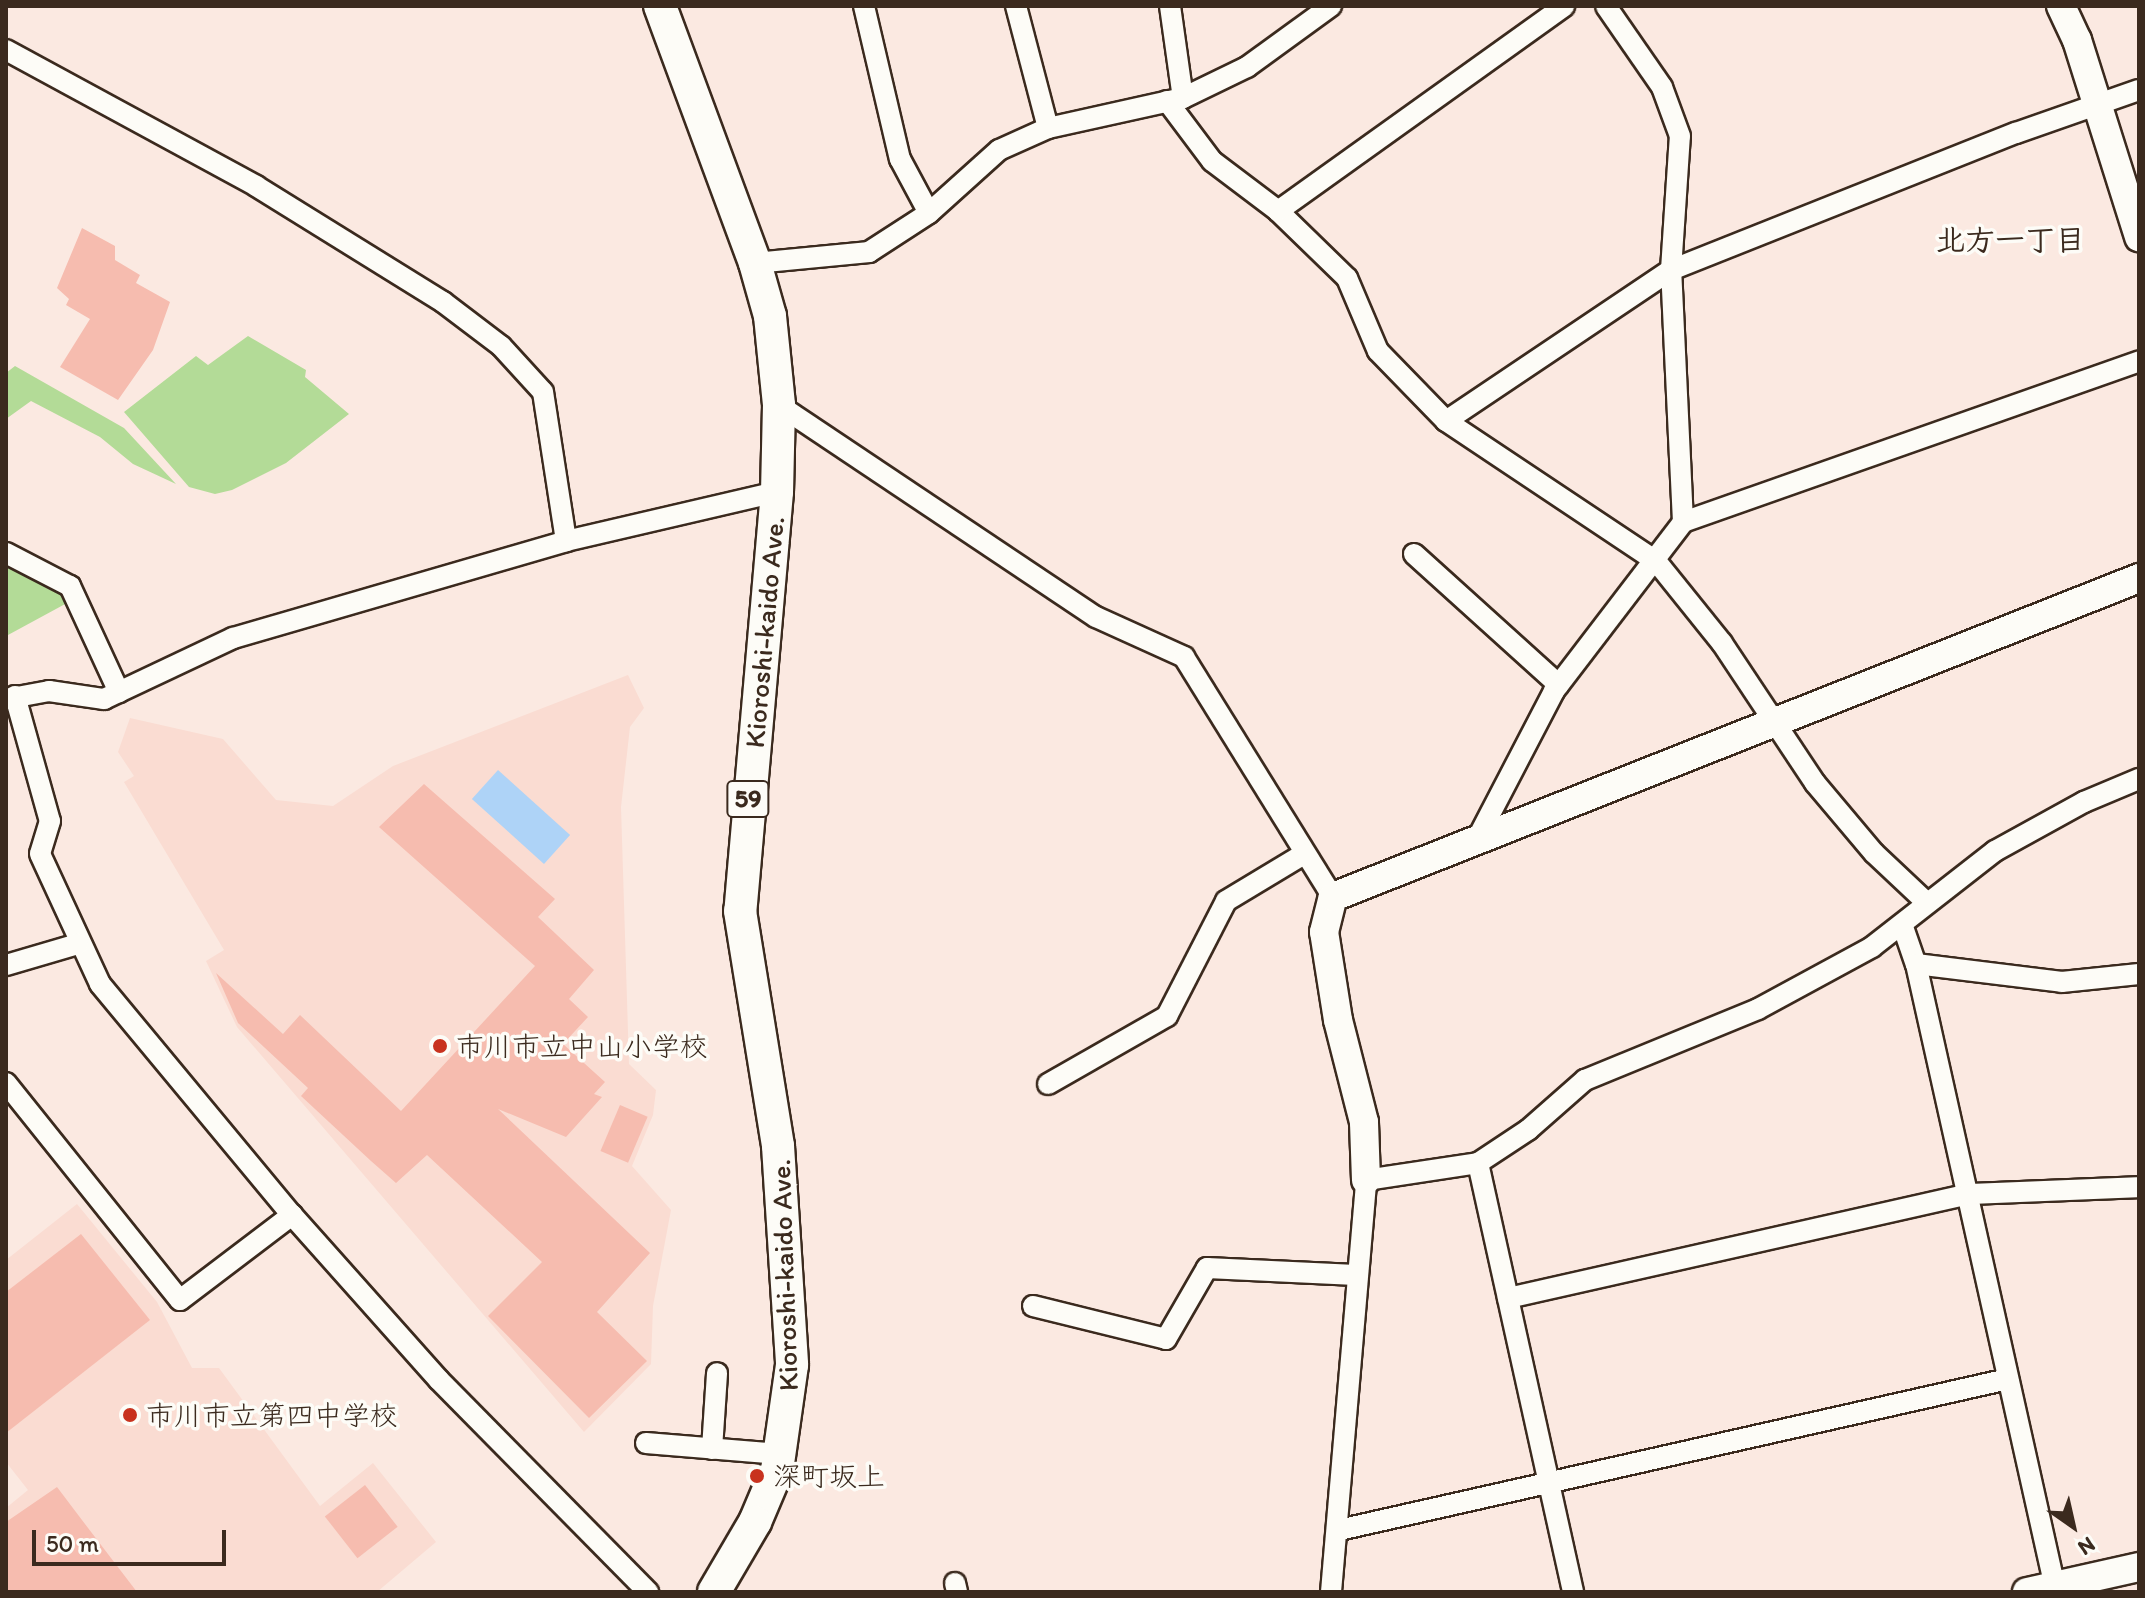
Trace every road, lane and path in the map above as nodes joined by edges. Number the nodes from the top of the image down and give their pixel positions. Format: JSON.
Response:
{"nodes":[{"id":1,"x":660,"y":6,"type":"edge"},
{"id":2,"x":864,"y":6,"type":"edge"},
{"id":3,"x":1016,"y":6,"type":"edge"},
{"id":4,"x":1170,"y":6,"type":"edge"},
{"id":5,"x":1331,"y":6,"type":"edge"},
{"id":6,"x":1564,"y":6,"type":"edge"},
{"id":7,"x":1606,"y":6,"type":"edge"},
{"id":8,"x":2061,"y":6,"type":"edge"},
{"id":9,"x":6,"y":50,"type":"edge"},
{"id":10,"x":2139,"y":90,"type":"edge"},
{"id":11,"x":1175,"y":100,"type":"junction"},
{"id":12,"x":2097,"y":104,"type":"junction"},
{"id":13,"x":1048,"y":128,"type":"junction"},
{"id":14,"x":1278,"y":211,"type":"junction"},
{"id":15,"x":929,"y":213,"type":"junction"},
{"id":16,"x":2139,"y":237,"type":"edge"},
{"id":17,"x":755,"y":263,"type":"junction"},
{"id":18,"x":1671,"y":270,"type":"junction"},
{"id":19,"x":2139,"y":361,"type":"edge"},
{"id":20,"x":779,"y":405,"type":"junction"},
{"id":21,"x":1446,"y":421,"type":"junction"},
{"id":22,"x":777,"y":492,"type":"junction"},
{"id":23,"x":1683,"y":522,"type":"junction"},
{"id":24,"x":566,"y":541,"type":"junction"},
{"id":25,"x":6,"y":553,"type":"edge"},
{"id":26,"x":1414,"y":554,"type":"dead end"},
{"id":27,"x":1656,"y":561,"type":"junction"},
{"id":28,"x":2139,"y":578,"type":"edge"},
{"id":29,"x":1559,"y":685,"type":"junction"},
{"id":30,"x":119,"y":692,"type":"junction"},
{"id":31,"x":10,"y":698,"type":"edge"},
{"id":32,"x":1772,"y":724,"type":"junction"},
{"id":33,"x":2139,"y":779,"type":"edge"},
{"id":34,"x":1476,"y":841,"type":"junction"},
{"id":35,"x":1304,"y":854,"type":"junction"},
{"id":36,"x":1333,"y":897,"type":"junction"},
{"id":37,"x":1927,"y":903,"type":"junction"},
{"id":38,"x":1903,"y":927,"type":"junction"},
{"id":39,"x":78,"y":944,"type":"junction"},
{"id":40,"x":1916,"y":964,"type":"junction"},
{"id":41,"x":6,"y":965,"type":"edge"},
{"id":42,"x":2139,"y":974,"type":"edge"},
{"id":43,"x":6,"y":1083,"type":"edge"},
{"id":44,"x":1048,"y":1084,"type":"dead end"},
{"id":45,"x":1478,"y":1163,"type":"junction"},
{"id":46,"x":1366,"y":1180,"type":"junction"},
{"id":47,"x":2139,"y":1187,"type":"edge"},
{"id":48,"x":1968,"y":1194,"type":"junction"},
{"id":49,"x":292,"y":1215,"type":"junction"},
{"id":50,"x":1356,"y":1275,"type":"junction"},
{"id":51,"x":1508,"y":1298,"type":"junction"},
{"id":52,"x":1033,"y":1306,"type":"dead end"},
{"id":53,"x":717,"y":1373,"type":"dead end"},
{"id":54,"x":2008,"y":1379,"type":"junction"},
{"id":55,"x":646,"y":1443,"type":"dead end"},
{"id":56,"x":712,"y":1449,"type":"junction"},
{"id":57,"x":780,"y":1454,"type":"junction"},
{"id":58,"x":1548,"y":1484,"type":"junction"},
{"id":59,"x":1339,"y":1530,"type":"junction"},
{"id":60,"x":2139,"y":1567,"type":"edge"},
{"id":61,"x":2046,"y":1590,"type":"edge"},
{"id":62,"x":648,"y":1592,"type":"edge"},
{"id":63,"x":714,"y":1592,"type":"edge"},
{"id":64,"x":1331,"y":1592,"type":"edge"},
{"id":65,"x":1573,"y":1592,"type":"edge"}],
"edges":[{"from":1,"to":17,"type":"main road","name":"Kioroshi-kaido Ave.","number":"59"},
{"from":2,"to":15,"type":"street"},
{"from":3,"to":13,"type":"street"},
{"from":4,"to":11,"type":"street"},
{"from":5,"to":11,"type":"street"},
{"from":6,"to":14,"type":"street"},
{"from":7,"to":18,"type":"street"},
{"from":8,"to":12,"type":"street"},
{"from":9,"to":24,"type":"street"},
{"from":10,"to":12,"type":"street"},
{"from":11,"to":13,"type":"street"},
{"from":11,"to":14,"type":"street"},
{"from":12,"to":16,"type":"street"},
{"from":12,"to":18,"type":"street"},
{"from":13,"to":15,"type":"street"},
{"from":14,"to":21,"type":"street"},
{"from":15,"to":17,"type":"street"},
{"from":17,"to":20,"type":"main road","name":"Kioroshi-kaido Ave.","number":"59"},
{"from":18,"to":21,"type":"street"},
{"from":18,"to":23,"type":"street"},
{"from":19,"to":23,"type":"street"},
{"from":20,"to":22,"type":"main road","name":"Kioroshi-kaido Ave.","number":"59"},
{"from":20,"to":35,"type":"street"},
{"from":21,"to":27,"type":"street"},
{"from":22,"to":24,"type":"street"},
{"from":22,"to":57,"type":"main road","name":"Kioroshi-kaido Ave.","number":"59"},
{"from":23,"to":27,"type":"street"},
{"from":24,"to":30,"type":"street"},
{"from":25,"to":30,"type":"street"},
{"from":26,"to":29,"type":"street"},
{"from":27,"to":29,"type":"street"},
{"from":27,"to":32,"type":"street"},
{"from":28,"to":32,"type":"street"},
{"from":29,"to":34,"type":"street"},
{"from":30,"to":31,"type":"street"},
{"from":31,"to":39,"type":"street"},
{"from":32,"to":34,"type":"street"},
{"from":32,"to":37,"type":"street"},
{"from":33,"to":37,"type":"street"},
{"from":34,"to":36,"type":"street"},
{"from":35,"to":36,"type":"street"},
{"from":35,"to":44,"type":"street"},
{"from":36,"to":46,"type":"street"},
{"from":37,"to":38,"type":"street"},
{"from":38,"to":40,"type":"street"},
{"from":38,"to":45,"type":"street"},
{"from":39,"to":41,"type":"street"},
{"from":39,"to":49,"type":"street"},
{"from":40,"to":42,"type":"street"},
{"from":40,"to":48,"type":"street"},
{"from":43,"to":49,"type":"street"},
{"from":45,"to":46,"type":"street"},
{"from":45,"to":51,"type":"street"},
{"from":46,"to":50,"type":"street"},
{"from":47,"to":48,"type":"street"},
{"from":48,"to":51,"type":"street"},
{"from":48,"to":54,"type":"street"},
{"from":49,"to":62,"type":"street"},
{"from":50,"to":52,"type":"street"},
{"from":50,"to":59,"type":"street"},
{"from":51,"to":58,"type":"street"},
{"from":53,"to":56,"type":"street"},
{"from":54,"to":58,"type":"street"},
{"from":54,"to":61,"type":"street"},
{"from":55,"to":56,"type":"street"},
{"from":56,"to":57,"type":"street"},
{"from":57,"to":63,"type":"main road","name":"Kioroshi-kaido Ave.","number":"59"},
{"from":58,"to":59,"type":"street"},
{"from":58,"to":65,"type":"street"},
{"from":59,"to":64,"type":"street"},
{"from":60,"to":61,"type":"street"}]}
